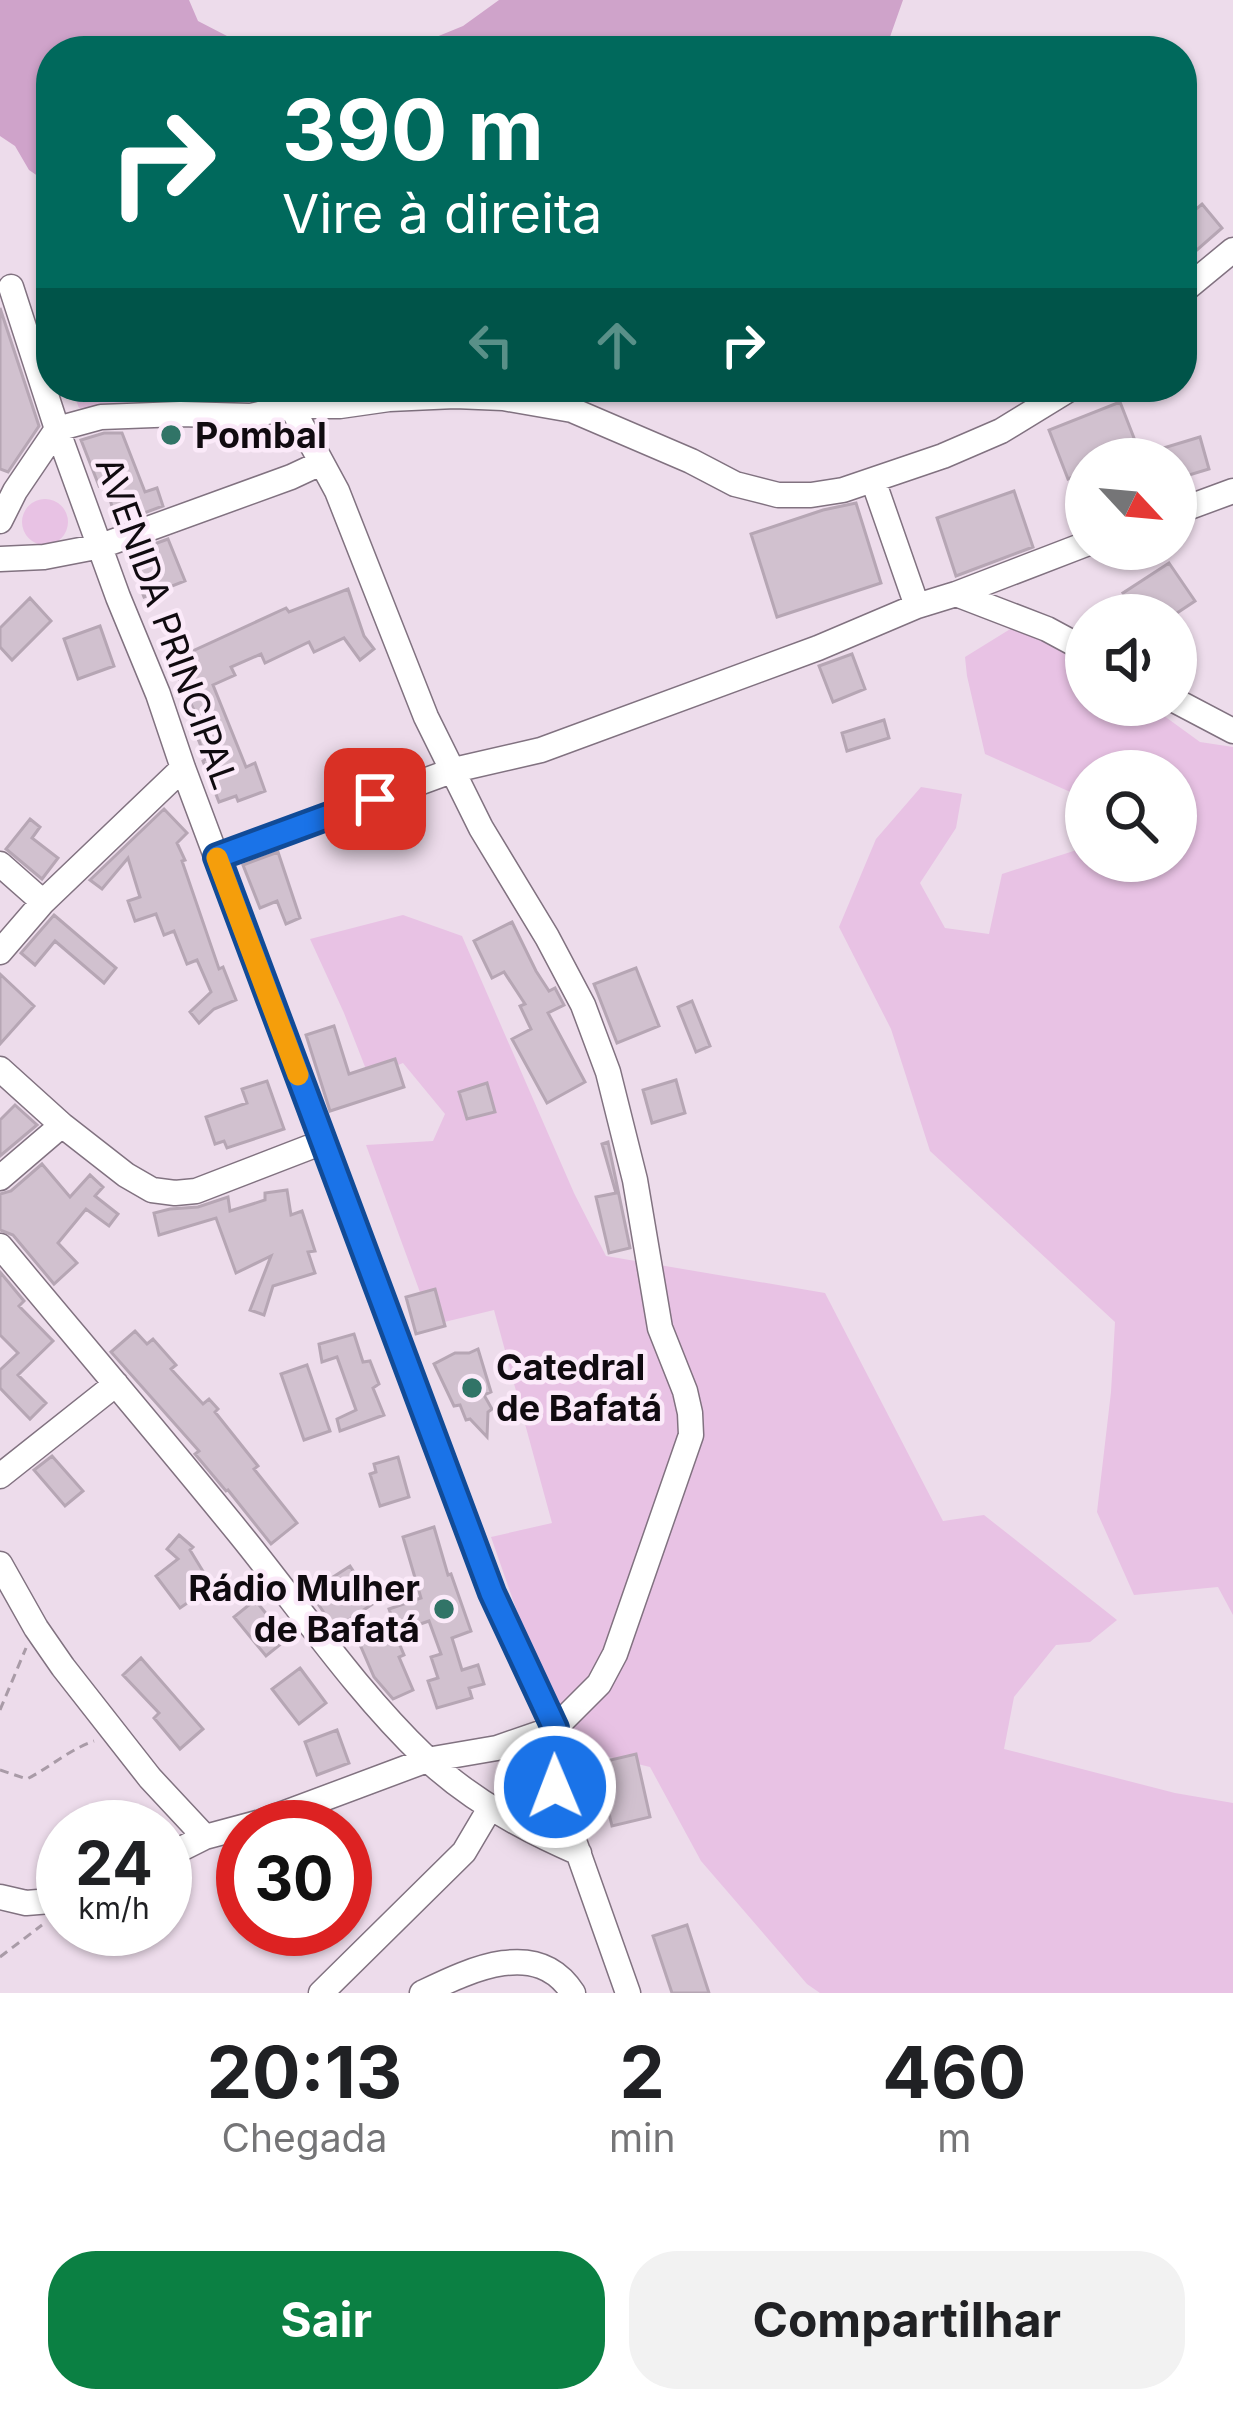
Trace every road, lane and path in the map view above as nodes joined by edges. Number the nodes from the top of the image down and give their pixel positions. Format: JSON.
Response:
{"nodes":[{"id":1,"x":1233,"y":250,"type":"edge"},
{"id":2,"x":1197,"y":280,"type":"edge"},
{"id":3,"x":10,"y":287,"type":"dead end"},
{"id":4,"x":36,"y":366,"type":"edge"},
{"id":5,"x":48,"y":402,"type":"edge"},
{"id":6,"x":374,"y":402,"type":"edge"},
{"id":7,"x":526,"y":402,"type":"edge"},
{"id":8,"x":1048,"y":402,"type":"edge"},
{"id":9,"x":291,"y":406,"type":"junction"},
{"id":10,"x":57,"y":430,"type":"junction"},
{"id":11,"x":321,"y":463,"type":"junction"},
{"id":12,"x":873,"y":480,"type":"junction"},
{"id":13,"x":1233,"y":491,"type":"edge"},
{"id":14,"x":1197,"y":504,"type":"edge"},
{"id":15,"x":0,"y":521,"type":"edge"},
{"id":16,"x":101,"y":546,"type":"junction"},
{"id":17,"x":1065,"y":552,"type":"edge"},
{"id":18,"x":0,"y":559,"type":"edge"},
{"id":19,"x":956,"y":594,"type":"junction"},
{"id":20,"x":917,"y":606,"type":"junction"},
{"id":21,"x":1065,"y":639,"type":"edge"},
{"id":22,"x":1197,"y":712,"type":"edge"},
{"id":23,"x":1233,"y":731,"type":"edge"},
{"id":24,"x":183,"y":768,"type":"junction"},
{"id":25,"x":454,"y":770,"type":"junction"},
{"id":26,"x":217,"y":857,"type":"junction"},
{"id":27,"x":0,"y":864,"type":"edge"},
{"id":28,"x":44,"y":902,"type":"junction"},
{"id":29,"x":0,"y":952,"type":"edge"},
{"id":30,"x":0,"y":1069,"type":"edge"},
{"id":31,"x":62,"y":1125,"type":"junction"},
{"id":32,"x":323,"y":1142,"type":"junction"},
{"id":33,"x":0,"y":1178,"type":"edge"},
{"id":34,"x":0,"y":1246,"type":"edge"},
{"id":35,"x":116,"y":1384,"type":"junction"},
{"id":36,"x":0,"y":1477,"type":"edge"},
{"id":37,"x":0,"y":1564,"type":"edge"},
{"id":38,"x":31,"y":1617,"type":"junction"},
{"id":39,"x":0,"y":1710,"type":"edge"},
{"id":40,"x":555,"y":1728,"type":"junction"},
{"id":41,"x":116,"y":1734,"type":"junction"},
{"id":42,"x":427,"y":1760,"type":"junction"},
{"id":43,"x":0,"y":1769,"type":"edge"},
{"id":44,"x":490,"y":1808,"type":"junction"},
{"id":45,"x":205,"y":1837,"type":"junction"},
{"id":46,"x":192,"y":1844,"type":"edge"},
{"id":47,"x":578,"y":1853,"type":"junction"},
{"id":48,"x":0,"y":1897,"type":"edge"},
{"id":49,"x":36,"y":1902,"type":"edge"},
{"id":50,"x":36,"y":1930,"type":"edge"},
{"id":51,"x":0,"y":1958,"type":"edge"},
{"id":52,"x":321,"y":1993,"type":"edge"},
{"id":53,"x":422,"y":1993,"type":"edge"},
{"id":54,"x":573,"y":1993,"type":"edge"},
{"id":55,"x":628,"y":1993,"type":"edge"}],
"edges":[{"from":1,"to":2,"type":"street"},
{"from":3,"to":4,"type":"street","name":"AVENIDA PRINCIPAL"},
{"from":5,"to":10,"type":"street","name":"AVENIDA PRINCIPAL"},
{"from":6,"to":9,"type":"street"},
{"from":7,"to":12,"type":"street"},
{"from":8,"to":12,"type":"street"},
{"from":9,"to":10,"type":"street"},
{"from":9,"to":11,"type":"street"},
{"from":10,"to":15,"type":"street"},
{"from":10,"to":16,"type":"street","name":"AVENIDA PRINCIPAL"},
{"from":11,"to":16,"type":"street"},
{"from":11,"to":25,"type":"street"},
{"from":12,"to":20,"type":"street"},
{"from":13,"to":14,"type":"street"},
{"from":16,"to":18,"type":"street"},
{"from":16,"to":24,"type":"street","name":"AVENIDA PRINCIPAL"},
{"from":17,"to":19,"type":"street"},
{"from":19,"to":20,"type":"street"},
{"from":19,"to":21,"type":"street"},
{"from":20,"to":25,"type":"street"},
{"from":22,"to":23,"type":"street"},
{"from":24,"to":26,"type":"street","name":"AVENIDA PRINCIPAL"},
{"from":24,"to":28,"type":"street"},
{"from":25,"to":26,"type":"street"},
{"from":25,"to":40,"type":"street"},
{"from":26,"to":32,"type":"street","name":"AVENIDA PRINCIPAL"},
{"from":27,"to":28,"type":"street"},
{"from":28,"to":29,"type":"street"},
{"from":30,"to":31,"type":"street"},
{"from":31,"to":32,"type":"street"},
{"from":31,"to":33,"type":"street"},
{"from":32,"to":40,"type":"street","name":"AVENIDA PRINCIPAL"},
{"from":34,"to":35,"type":"street"},
{"from":35,"to":36,"type":"street"},
{"from":35,"to":42,"type":"street"},
{"from":37,"to":38,"type":"street"},
{"from":38,"to":39,"type":"path"},
{"from":38,"to":41,"type":"street"},
{"from":40,"to":42,"type":"street"},
{"from":40,"to":47,"type":"street","name":"AVENIDA PRINCIPAL"},
{"from":41,"to":43,"type":"path"},
{"from":41,"to":45,"type":"street"},
{"from":42,"to":44,"type":"street"},
{"from":42,"to":45,"type":"street"},
{"from":44,"to":47,"type":"street"},
{"from":44,"to":52,"type":"street"},
{"from":45,"to":46,"type":"street"},
{"from":47,"to":55,"type":"street","name":"AVENIDA PRINCIPAL"},
{"from":48,"to":49,"type":"street"},
{"from":50,"to":51,"type":"path"},
{"from":53,"to":54,"type":"street"}]}
